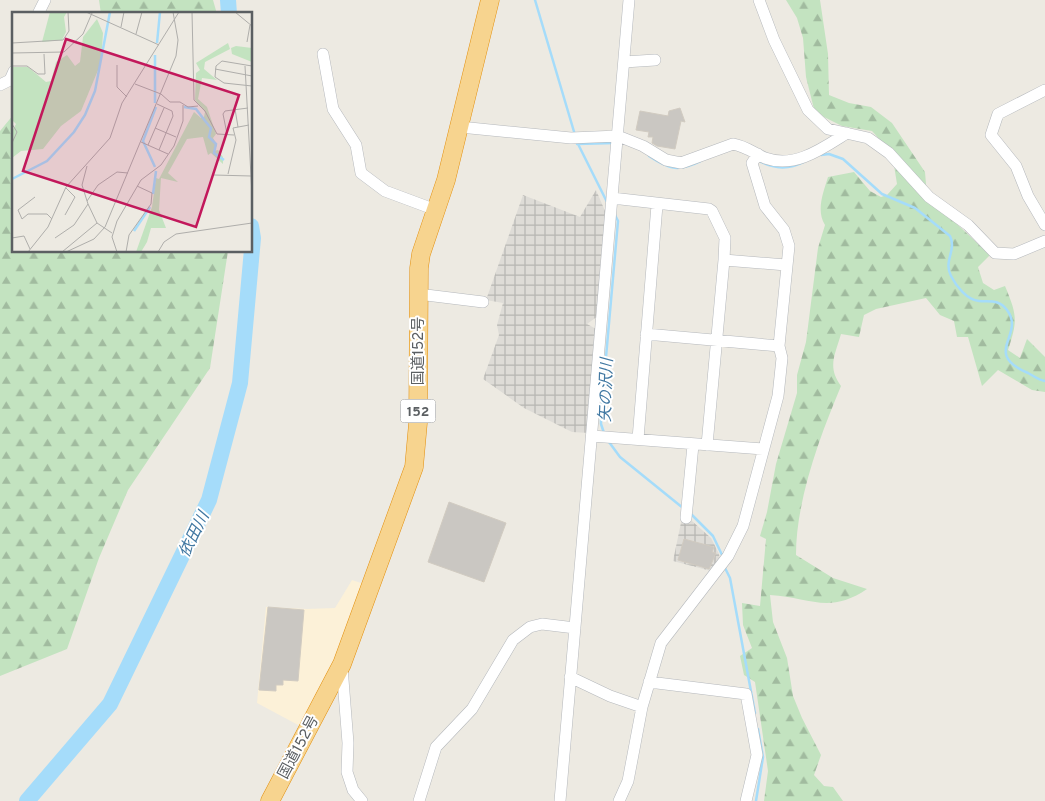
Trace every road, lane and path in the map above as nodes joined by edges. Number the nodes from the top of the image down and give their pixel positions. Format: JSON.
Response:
{"nodes":[{"id":1,"x":45,"y":0,"type":"edge"},
{"id":2,"x":490,"y":0,"type":"edge"},
{"id":3,"x":629,"y":0,"type":"edge"},
{"id":4,"x":759,"y":0,"type":"edge"},
{"id":5,"x":39,"y":12,"type":"edge"},
{"id":6,"x":323,"y":54,"type":"dead end"},
{"id":7,"x":655,"y":60,"type":"dead end"},
{"id":8,"x":624,"y":62,"type":"junction"},
{"id":9,"x":12,"y":76,"type":"edge"},
{"id":10,"x":0,"y":85,"type":"edge"},
{"id":11,"x":1045,"y":90,"type":"edge"},
{"id":12,"x":460,"y":127,"type":"junction"},
{"id":13,"x":847,"y":133,"type":"junction"},
{"id":14,"x":617,"y":141,"type":"junction"},
{"id":15,"x":756,"y":157,"type":"junction"},
{"id":16,"x":612,"y":201,"type":"junction"},
{"id":17,"x":657,"y":204,"type":"junction"},
{"id":18,"x":436,"y":210,"type":"junction"},
{"id":19,"x":1045,"y":226,"type":"edge"},
{"id":20,"x":1045,"y":240,"type":"edge"},
{"id":21,"x":724,"y":260,"type":"junction"},
{"id":22,"x":786,"y":266,"type":"junction"},
{"id":23,"x":418,"y":294,"type":"junction"},
{"id":24,"x":483,"y":302,"type":"dead end"},
{"id":25,"x":646,"y":334,"type":"junction"},
{"id":26,"x":715,"y":339,"type":"junction"},
{"id":27,"x":779,"y":346,"type":"junction"},
{"id":28,"x":601,"y":437,"type":"junction"},
{"id":29,"x":638,"y":439,"type":"junction"},
{"id":30,"x":693,"y":445,"type":"junction"},
{"id":31,"x":707,"y":445,"type":"junction"},
{"id":32,"x":763,"y":449,"type":"junction"},
{"id":33,"x":686,"y":514,"type":"dead end"},
{"id":34,"x":575,"y":628,"type":"junction"},
{"id":35,"x":342,"y":664,"type":"junction"},
{"id":36,"x":570,"y":677,"type":"junction"},
{"id":37,"x":649,"y":682,"type":"junction"},
{"id":38,"x":642,"y":707,"type":"junction"},
{"id":39,"x":270,"y":801,"type":"edge"},
{"id":40,"x":362,"y":801,"type":"edge"},
{"id":41,"x":419,"y":801,"type":"edge"},
{"id":42,"x":560,"y":801,"type":"edge"},
{"id":43,"x":619,"y":801,"type":"edge"},
{"id":44,"x":746,"y":801,"type":"edge"}],
"edges":[{"from":1,"to":5,"type":"street"},
{"from":2,"to":12,"type":"highway","name":"国道152号","number":"152"},
{"from":3,"to":8,"type":"street"},
{"from":4,"to":13,"type":"street"},
{"from":6,"to":18,"type":"street"},
{"from":7,"to":8,"type":"street"},
{"from":8,"to":14,"type":"street"},
{"from":9,"to":10,"type":"street"},
{"from":11,"to":19,"type":"street"},
{"from":12,"to":14,"type":"street"},
{"from":12,"to":18,"type":"highway","name":"国道152号","number":"152"},
{"from":13,"to":15,"type":"street"},
{"from":13,"to":20,"type":"street"},
{"from":14,"to":15,"type":"street"},
{"from":14,"to":16,"type":"street"},
{"from":15,"to":22,"type":"street"},
{"from":16,"to":17,"type":"street"},
{"from":16,"to":28,"type":"street"},
{"from":17,"to":21,"type":"street"},
{"from":17,"to":25,"type":"street"},
{"from":18,"to":23,"type":"highway","name":"国道152号","number":"152"},
{"from":21,"to":22,"type":"street"},
{"from":21,"to":26,"type":"street"},
{"from":22,"to":27,"type":"street"},
{"from":23,"to":24,"type":"street"},
{"from":23,"to":35,"type":"highway","name":"国道152号","number":"152"},
{"from":25,"to":26,"type":"street"},
{"from":25,"to":29,"type":"street"},
{"from":26,"to":27,"type":"street"},
{"from":26,"to":31,"type":"street"},
{"from":27,"to":32,"type":"street"},
{"from":28,"to":29,"type":"street"},
{"from":28,"to":34,"type":"street"},
{"from":29,"to":30,"type":"street"},
{"from":30,"to":31,"type":"street"},
{"from":30,"to":33,"type":"street"},
{"from":31,"to":32,"type":"street"},
{"from":32,"to":37,"type":"street"},
{"from":34,"to":36,"type":"street"},
{"from":34,"to":41,"type":"street"},
{"from":35,"to":39,"type":"highway","name":"国道152号","number":"152"},
{"from":35,"to":40,"type":"street"},
{"from":36,"to":38,"type":"street"},
{"from":36,"to":42,"type":"street"},
{"from":37,"to":38,"type":"street"},
{"from":37,"to":44,"type":"street"},
{"from":38,"to":43,"type":"street"}]}
